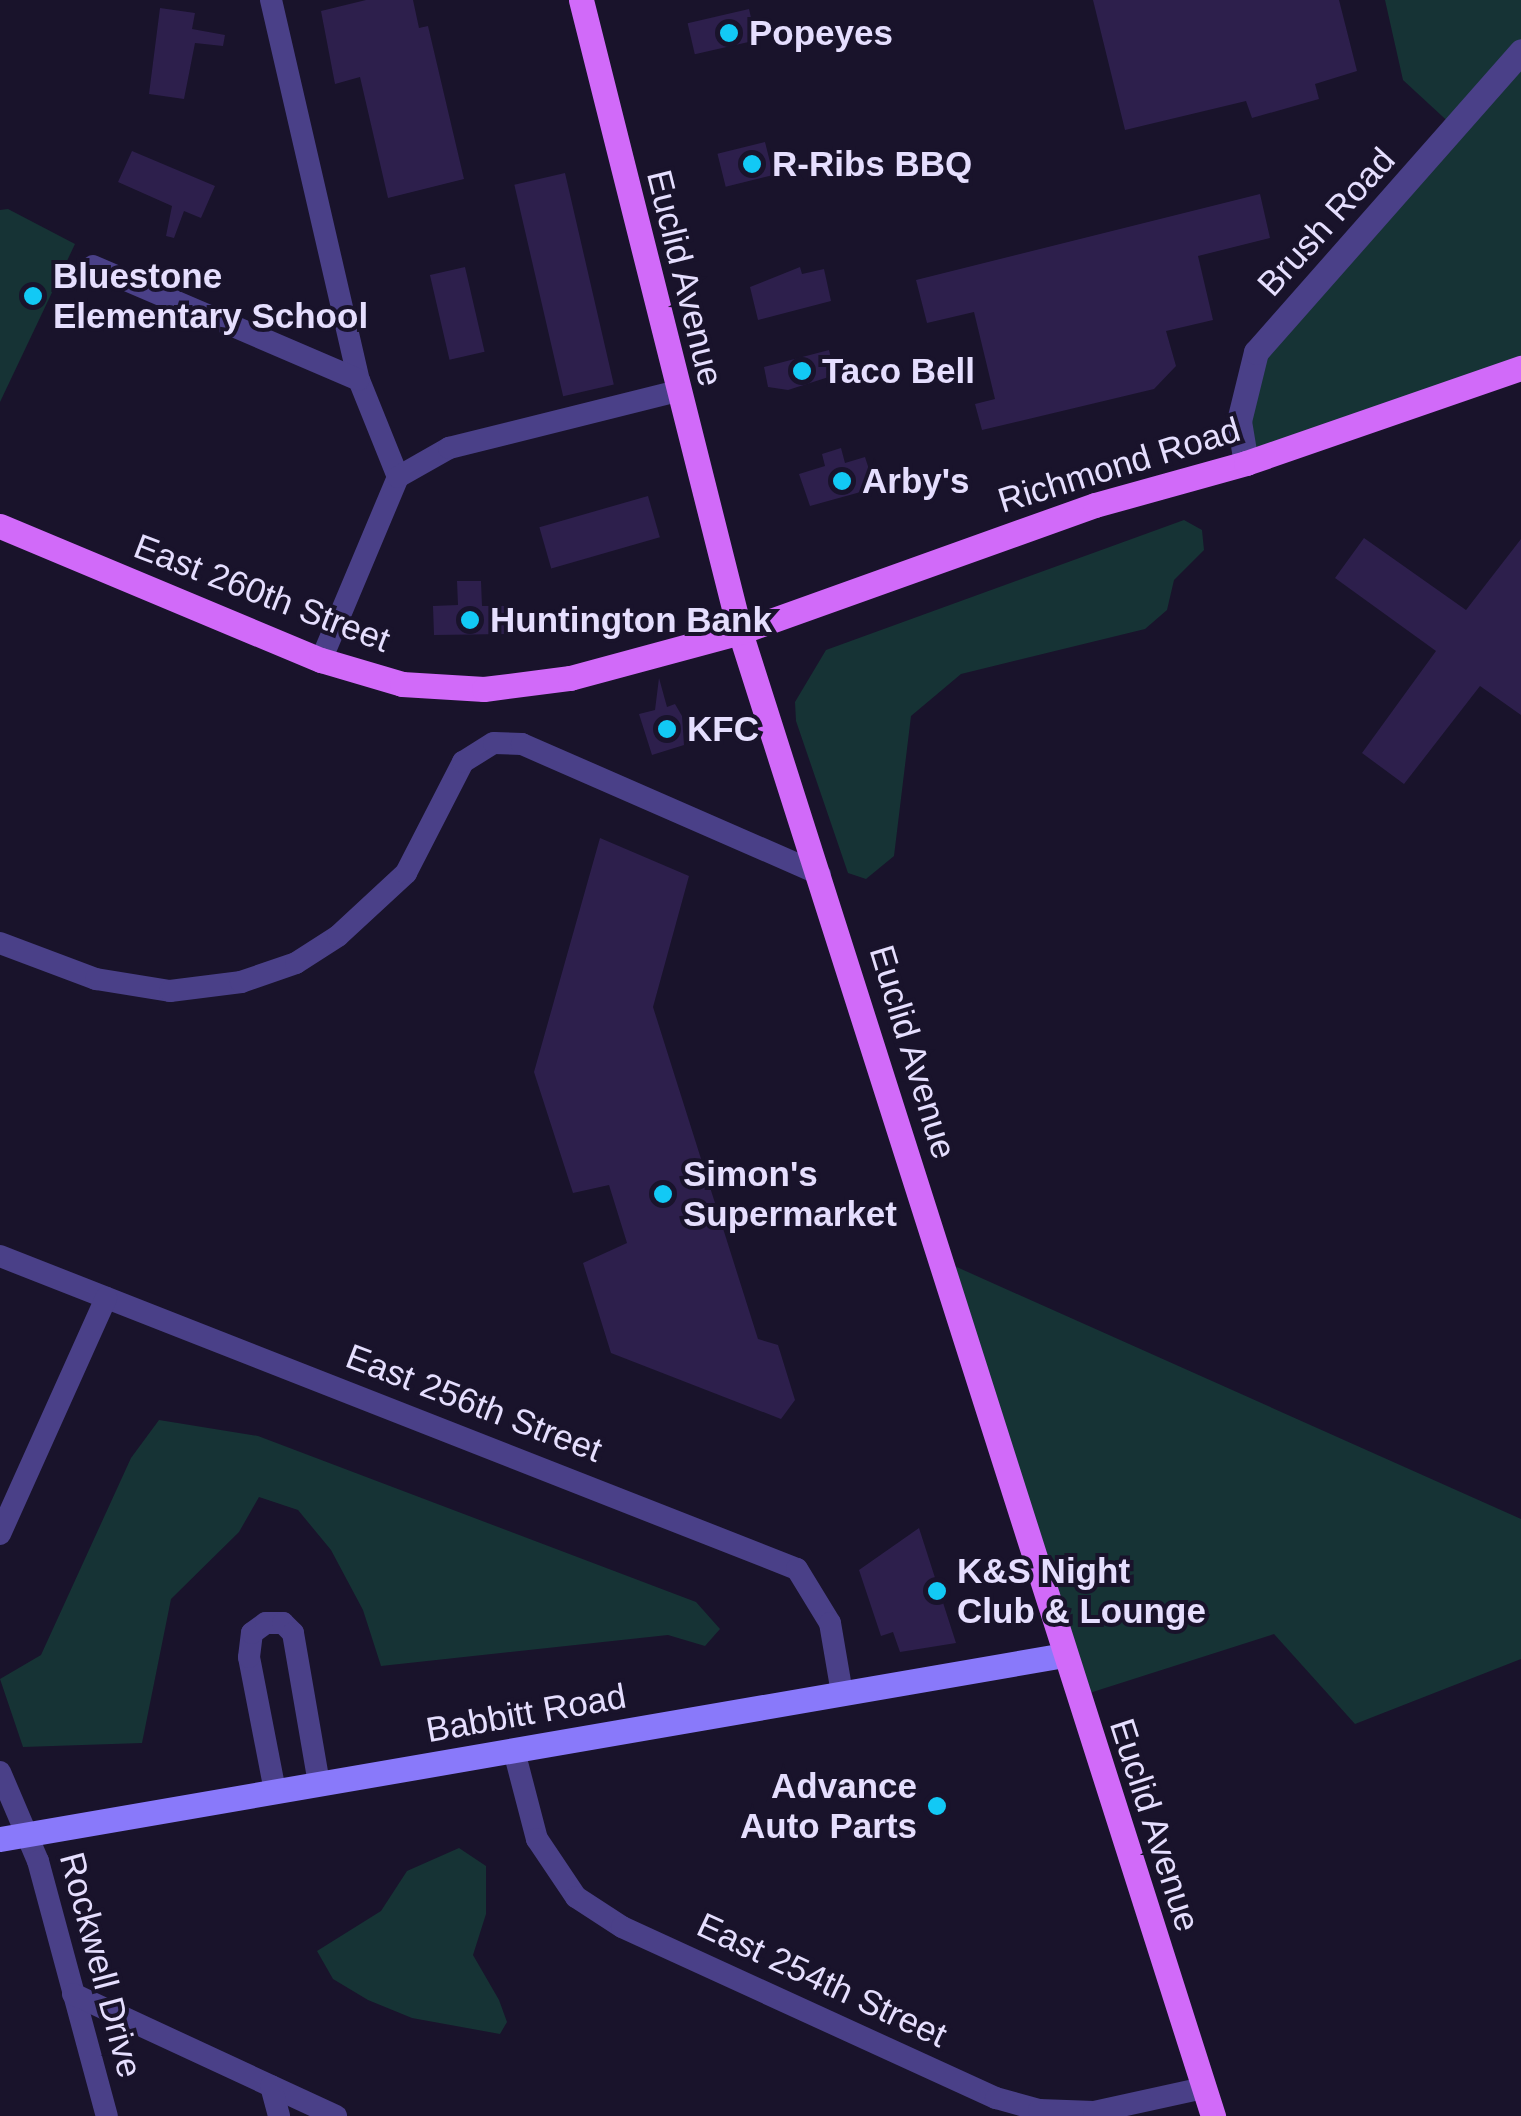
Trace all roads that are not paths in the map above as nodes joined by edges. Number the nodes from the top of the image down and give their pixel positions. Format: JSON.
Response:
{"nodes":[{"id":1,"x":271,"y":0,"type":"edge"},
{"id":2,"x":580,"y":0,"type":"edge"},
{"id":3,"x":1521,"y":51,"type":"edge"},
{"id":4,"x":93,"y":266,"type":"dead end"},
{"id":5,"x":1521,"y":368,"type":"edge"},
{"id":6,"x":359,"y":380,"type":"junction"},
{"id":7,"x":677,"y":392,"type":"junction"},
{"id":8,"x":1246,"y":462,"type":"junction"},
{"id":9,"x":398,"y":477,"type":"junction"},
{"id":10,"x":0,"y":526,"type":"edge"},
{"id":11,"x":740,"y":632,"type":"junction"},
{"id":12,"x":321,"y":660,"type":"junction"},
{"id":13,"x":820,"y":874,"type":"junction"},
{"id":14,"x":0,"y":943,"type":"edge"},
{"id":15,"x":0,"y":1256,"type":"edge"},
{"id":16,"x":106,"y":1298,"type":"junction"},
{"id":17,"x":0,"y":1534,"type":"edge"},
{"id":18,"x":1064,"y":1655,"type":"junction"},
{"id":19,"x":842,"y":1693,"type":"junction"},
{"id":20,"x":514,"y":1752,"type":"junction"},
{"id":21,"x":0,"y":1772,"type":"edge"},
{"id":22,"x":319,"y":1783,"type":"junction"},
{"id":23,"x":275,"y":1791,"type":"junction"},
{"id":24,"x":26,"y":1834,"type":"junction"},
{"id":25,"x":0,"y":1839,"type":"edge"},
{"id":26,"x":73,"y":1994,"type":"junction"},
{"id":27,"x":271,"y":2086,"type":"junction"},
{"id":28,"x":1203,"y":2088,"type":"junction"},
{"id":29,"x":106,"y":2116,"type":"edge"},
{"id":30,"x":279,"y":2116,"type":"edge"},
{"id":31,"x":336,"y":2116,"type":"edge"},
{"id":32,"x":1213,"y":2116,"type":"edge"}],
"edges":[{"from":1,"to":6,"type":"street"},
{"from":2,"to":7,"type":"main road","name":"Euclid Avenue"},
{"from":3,"to":8,"type":"street","name":"Brush Road"},
{"from":4,"to":6,"type":"street"},
{"from":5,"to":8,"type":"main road","name":"Richmond Road"},
{"from":6,"to":9,"type":"street"},
{"from":7,"to":9,"type":"street"},
{"from":7,"to":11,"type":"main road","name":"Euclid Avenue"},
{"from":8,"to":11,"type":"main road","name":"Richmond Road"},
{"from":9,"to":12,"type":"street"},
{"from":10,"to":12,"type":"main road","name":"East 260th Street"},
{"from":11,"to":12,"type":"main road","name":"East 260th Street"},
{"from":11,"to":13,"type":"main road","name":"Euclid Avenue"},
{"from":13,"to":14,"type":"street"},
{"from":13,"to":18,"type":"main road","name":"Euclid Avenue"},
{"from":15,"to":16,"type":"street","name":"East 256th Street"},
{"from":16,"to":17,"type":"street"},
{"from":16,"to":19,"type":"street","name":"East 256th Street"},
{"from":18,"to":19,"type":"main road","name":"Babbitt Road"},
{"from":18,"to":28,"type":"main road","name":"Euclid Avenue"},
{"from":19,"to":20,"type":"main road","name":"Babbitt Road"},
{"from":20,"to":22,"type":"main road","name":"Babbitt Road"},
{"from":20,"to":28,"type":"street","name":"East 254th Street"},
{"from":21,"to":24,"type":"street","name":"Rockwell Drive"},
{"from":22,"to":23,"type":"main road","name":"Babbitt Road"},
{"from":22,"to":23,"type":"street"},
{"from":23,"to":24,"type":"main road","name":"Babbitt Road"},
{"from":24,"to":25,"type":"main road","name":"Babbitt Road"},
{"from":24,"to":26,"type":"street","name":"Rockwell Drive"},
{"from":26,"to":27,"type":"street"},
{"from":26,"to":29,"type":"street","name":"Rockwell Drive"},
{"from":27,"to":30,"type":"street"},
{"from":27,"to":31,"type":"street"},
{"from":28,"to":32,"type":"main road","name":"Euclid Avenue"}]}
